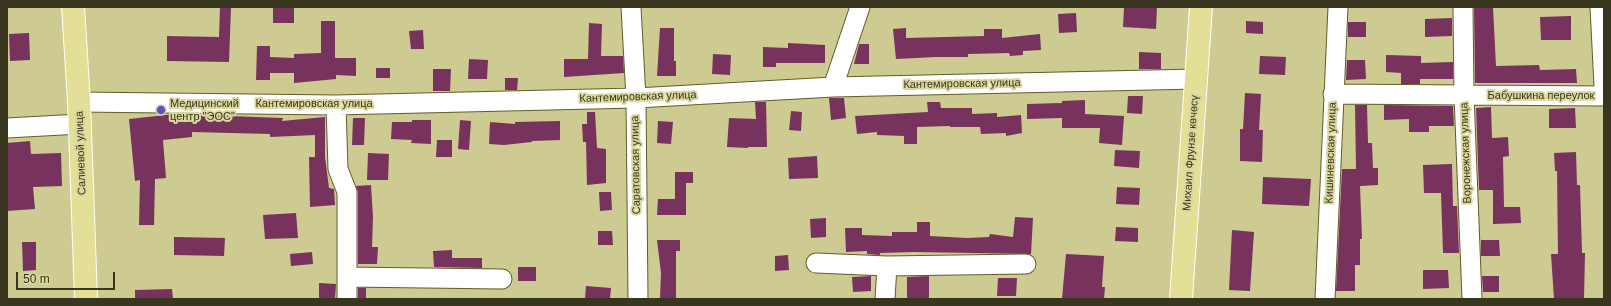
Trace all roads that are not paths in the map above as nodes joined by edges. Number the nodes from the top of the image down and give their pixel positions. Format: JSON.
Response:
{"nodes":[{"id":1,"x":73,"y":7,"type":"edge"},
{"id":2,"x":631,"y":7,"type":"edge"},
{"id":3,"x":860,"y":7,"type":"edge"},
{"id":4,"x":1201,"y":7,"type":"edge"},
{"id":5,"x":1338,"y":7,"type":"edge"},
{"id":6,"x":1463,"y":7,"type":"edge"},
{"id":7,"x":1600,"y":7,"type":"edge"},
{"id":8,"x":1604,"y":66,"type":"edge"},
{"id":9,"x":1197,"y":79,"type":"junction"},
{"id":10,"x":1604,"y":86,"type":"edge"},
{"id":11,"x":833,"y":87,"type":"junction"},
{"id":12,"x":1333,"y":94,"type":"junction"},
{"id":13,"x":1464,"y":95,"type":"junction"},
{"id":14,"x":1604,"y":96,"type":"edge"},
{"id":15,"x":636,"y":98,"type":"junction"},
{"id":16,"x":79,"y":102,"type":"junction"},
{"id":17,"x":336,"y":105,"type":"junction"},
{"id":18,"x":80,"y":124,"type":"junction"},
{"id":19,"x":7,"y":128,"type":"edge"},
{"id":20,"x":816,"y":263,"type":"dead end"},
{"id":21,"x":1026,"y":264,"type":"dead end"},
{"id":22,"x":887,"y":266,"type":"junction"},
{"id":23,"x":347,"y":277,"type":"junction"},
{"id":24,"x":502,"y":279,"type":"dead end"},
{"id":25,"x":86,"y":299,"type":"edge"},
{"id":26,"x":347,"y":299,"type":"edge"},
{"id":27,"x":638,"y":299,"type":"edge"},
{"id":28,"x":884,"y":299,"type":"edge"},
{"id":29,"x":1181,"y":299,"type":"edge"},
{"id":30,"x":1325,"y":299,"type":"edge"},
{"id":31,"x":1472,"y":299,"type":"edge"}],
"edges":[{"from":1,"to":16,"type":"main road","name":"Салиевой улица"},
{"from":2,"to":15,"type":"street","name":"Саратовская улица"},
{"from":3,"to":11,"type":"street"},
{"from":4,"to":9,"type":"main road","name":"Михаил Фрунзе көчөсү"},
{"from":5,"to":12,"type":"street","name":"Кишиневская улица"},
{"from":6,"to":13,"type":"street","name":"Воронежская улица"},
{"from":7,"to":8,"type":"street"},
{"from":8,"to":10,"type":"street"},
{"from":9,"to":11,"type":"street","name":"Кантемировская улица"},
{"from":9,"to":29,"type":"main road","name":"Михаил Фрунзе көчөсү"},
{"from":11,"to":15,"type":"street","name":"Кантемировская улица"},
{"from":12,"to":13,"type":"street","name":"Бабушкина переулок"},
{"from":12,"to":30,"type":"street","name":"Кишиневская улица"},
{"from":13,"to":14,"type":"street","name":"Бабушкина переулок"},
{"from":13,"to":31,"type":"street","name":"Воронежская улица"},
{"from":15,"to":17,"type":"street","name":"Кантемировская улица"},
{"from":15,"to":27,"type":"street","name":"Саратовская улица"},
{"from":16,"to":17,"type":"street","name":"Кантемировская улица"},
{"from":16,"to":18,"type":"main road","name":"Салиевой улица"},
{"from":17,"to":23,"type":"street"},
{"from":18,"to":19,"type":"street"},
{"from":18,"to":25,"type":"main road","name":"Салиевой улица"},
{"from":20,"to":22,"type":"street"},
{"from":21,"to":22,"type":"street"},
{"from":22,"to":28,"type":"street"},
{"from":23,"to":24,"type":"street"},
{"from":23,"to":26,"type":"street"}]}
